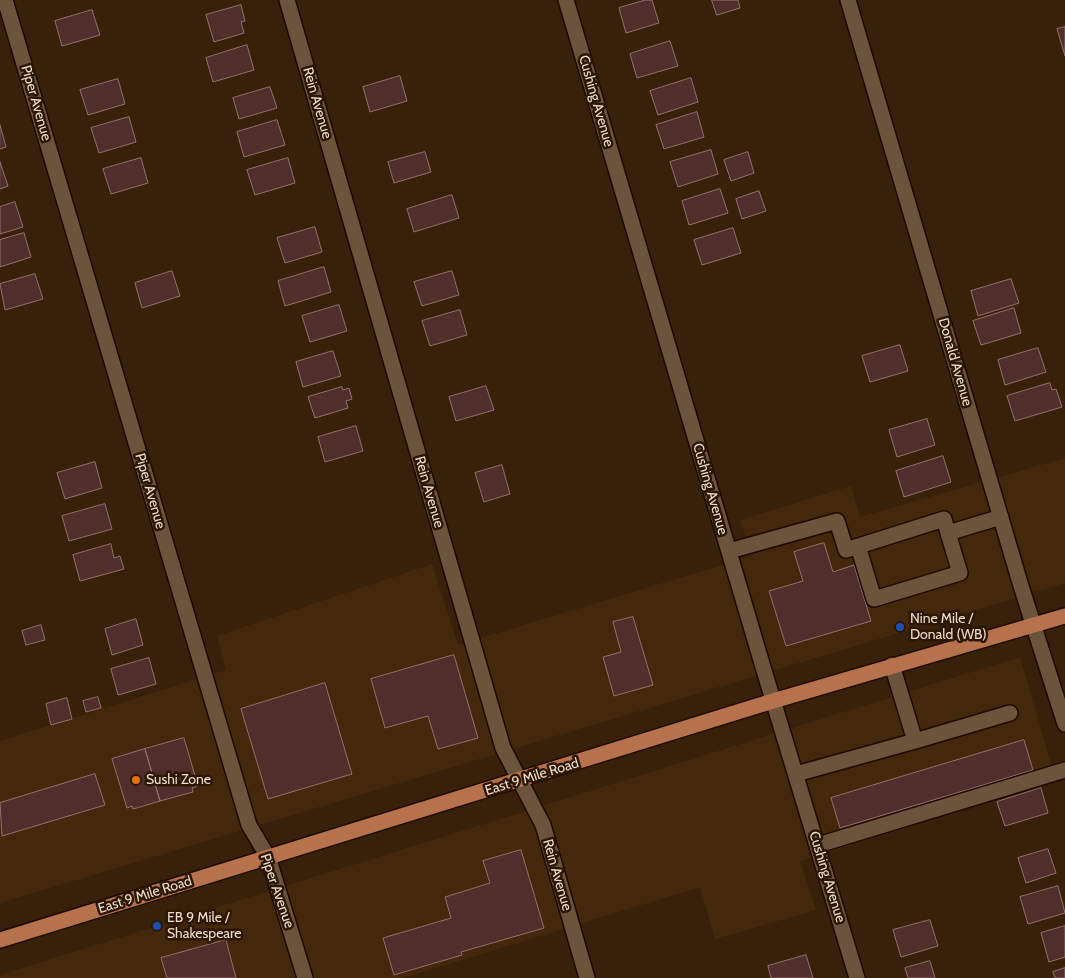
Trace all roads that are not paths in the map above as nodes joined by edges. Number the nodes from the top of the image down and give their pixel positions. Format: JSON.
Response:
{"nodes":[{"id":1,"x":287,"y":0,"type":"edge"},
{"id":2,"x":566,"y":0,"type":"edge"},
{"id":3,"x":848,"y":0,"type":"edge"},
{"id":4,"x":6,"y":2,"type":"edge"},
{"id":5,"x":1001,"y":517,"type":"junction"},
{"id":6,"x":948,"y":533,"type":"junction"},
{"id":7,"x":858,"y":546,"type":"junction"},
{"id":8,"x":729,"y":551,"type":"junction"},
{"id":9,"x":1065,"y":616,"type":"edge"},
{"id":10,"x":1035,"y":626,"type":"junction"},
{"id":11,"x":892,"y":665,"type":"junction"},
{"id":12,"x":773,"y":701,"type":"junction"},
{"id":13,"x":1010,"y":713,"type":"dead end"},
{"id":14,"x":1065,"y":724,"type":"edge"},
{"id":15,"x":915,"y":741,"type":"junction"},
{"id":16,"x":1065,"y":770,"type":"edge"},
{"id":17,"x":796,"y":774,"type":"junction"},
{"id":18,"x":519,"y":781,"type":"junction"},
{"id":19,"x":818,"y":845,"type":"junction"},
{"id":20,"x":268,"y":858,"type":"junction"},
{"id":21,"x":0,"y":940,"type":"edge"},
{"id":22,"x":305,"y":978,"type":"edge"},
{"id":23,"x":587,"y":978,"type":"edge"},
{"id":24,"x":857,"y":978,"type":"edge"}],
"edges":[{"from":1,"to":18,"type":"street","name":"Rein Avenue"},
{"from":2,"to":8,"type":"street","name":"Cushing Avenue"},
{"from":3,"to":5,"type":"street","name":"Donald Avenue"},
{"from":4,"to":20,"type":"street","name":"Piper Avenue"},
{"from":5,"to":6,"type":"street"},
{"from":5,"to":10,"type":"street","name":"Donald Avenue"},
{"from":6,"to":7,"type":"street"},
{"from":6,"to":7,"type":"street"},
{"from":7,"to":8,"type":"street"},
{"from":8,"to":12,"type":"street","name":"Cushing Avenue"},
{"from":9,"to":10,"type":"main road","name":"East 9 Mile Road"},
{"from":10,"to":11,"type":"main road","name":"East 9 Mile Road"},
{"from":10,"to":14,"type":"street","name":"Donald Avenue"},
{"from":11,"to":12,"type":"main road","name":"East 9 Mile Road"},
{"from":11,"to":15,"type":"street"},
{"from":12,"to":17,"type":"street","name":"Cushing Avenue"},
{"from":12,"to":18,"type":"main road","name":"East 9 Mile Road"},
{"from":13,"to":15,"type":"street"},
{"from":15,"to":17,"type":"street"},
{"from":16,"to":19,"type":"street"},
{"from":17,"to":19,"type":"street","name":"Cushing Avenue"},
{"from":18,"to":20,"type":"main road","name":"East 9 Mile Road"},
{"from":18,"to":23,"type":"street","name":"Rein Avenue"},
{"from":19,"to":24,"type":"street","name":"Cushing Avenue"},
{"from":20,"to":21,"type":"main road","name":"East 9 Mile Road"},
{"from":20,"to":22,"type":"street","name":"Piper Avenue"}]}
